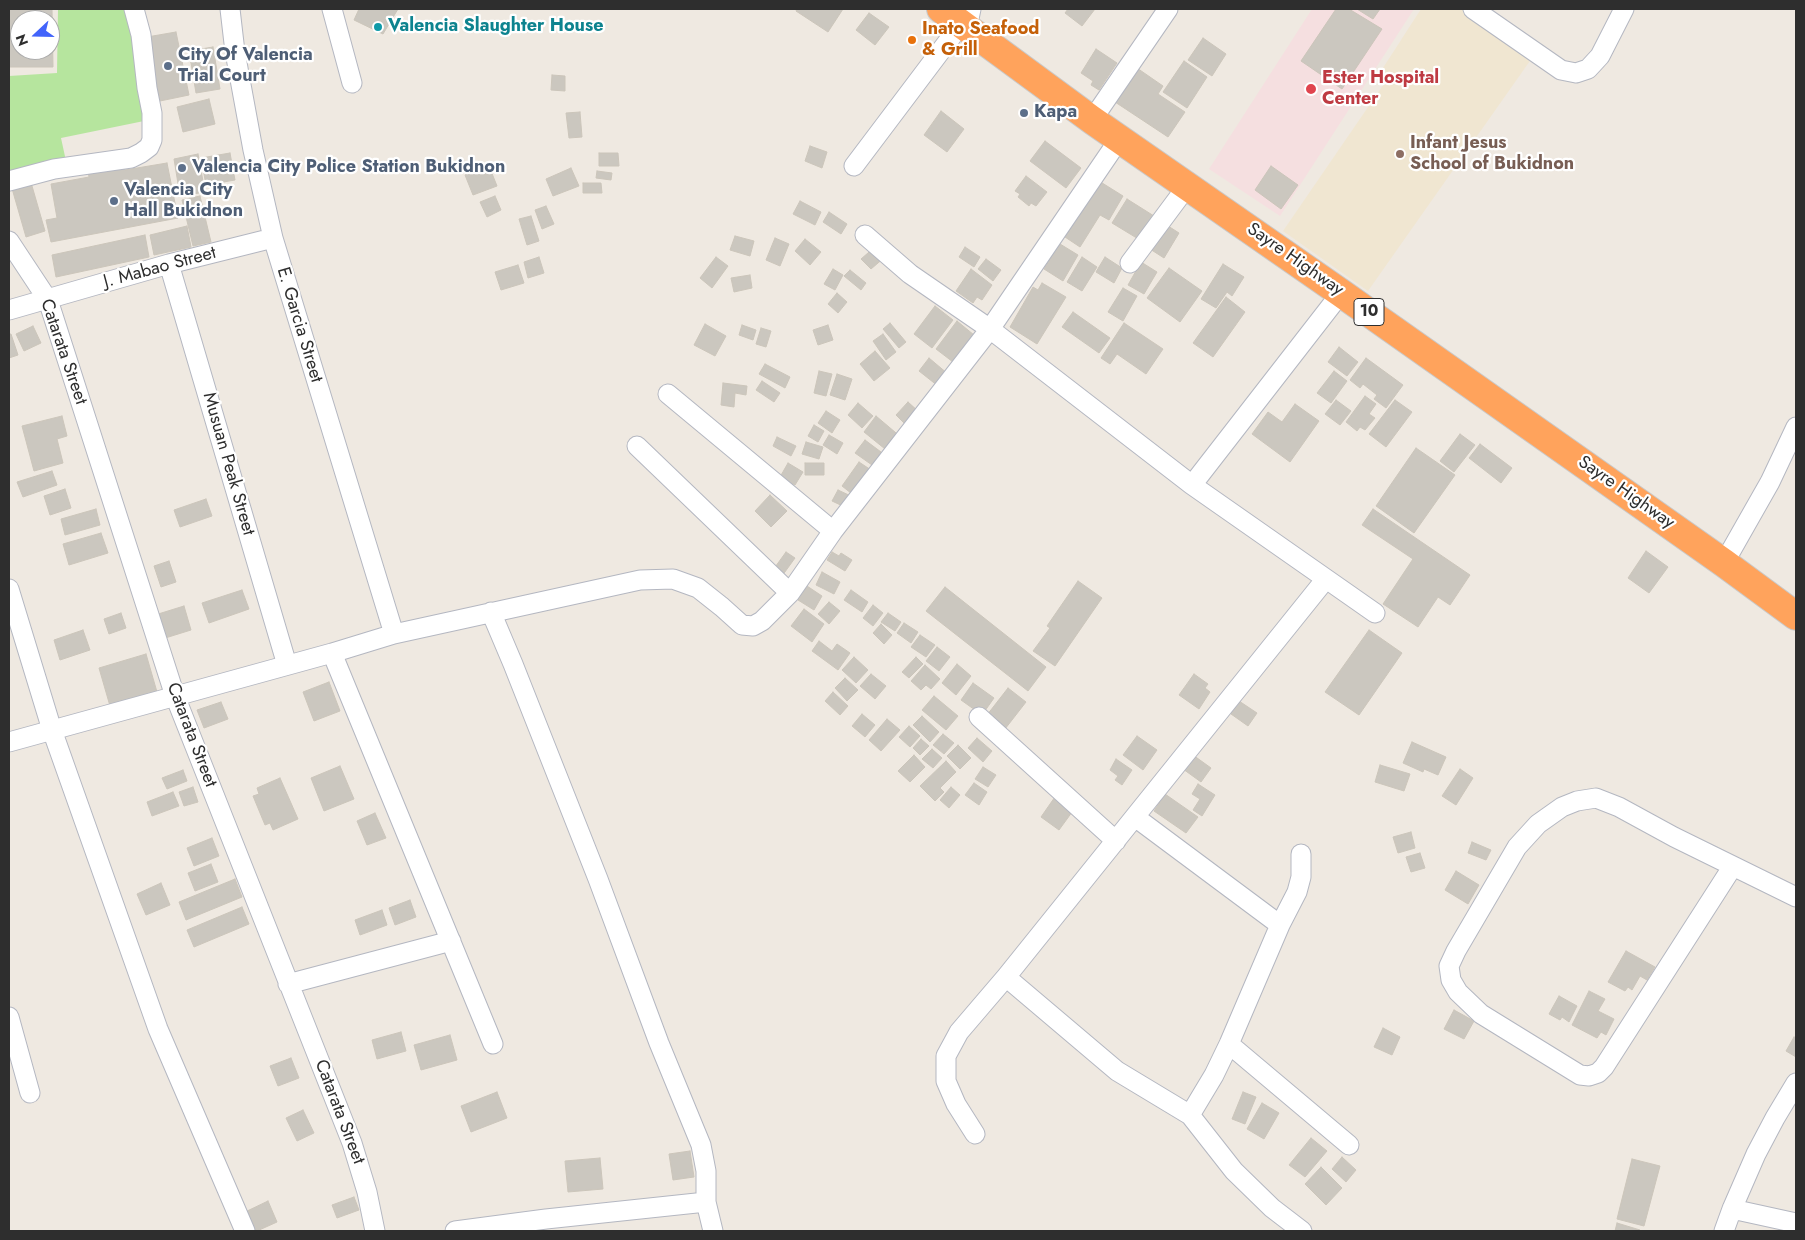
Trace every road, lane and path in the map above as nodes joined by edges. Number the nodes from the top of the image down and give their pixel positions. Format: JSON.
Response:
{"nodes":[{"id":1,"x":134,"y":9,"type":"edge"},
{"id":2,"x":230,"y":9,"type":"edge"},
{"id":3,"x":332,"y":9,"type":"edge"},
{"id":4,"x":1168,"y":9,"type":"edge"},
{"id":5,"x":1473,"y":9,"type":"edge"},
{"id":6,"x":1624,"y":9,"type":"edge"},
{"id":7,"x":960,"y":17,"type":"edge"},
{"id":8,"x":352,"y":83,"type":"dead end"},
{"id":9,"x":1092,"y":120,"type":"junction"},
{"id":10,"x":1120,"y":138,"type":"junction"},
{"id":11,"x":854,"y":166,"type":"dead end"},
{"id":12,"x":9,"y":181,"type":"edge"},
{"id":13,"x":1188,"y":185,"type":"junction"},
{"id":14,"x":865,"y":235,"type":"dead end"},
{"id":15,"x":272,"y":238,"type":"junction"},
{"id":16,"x":9,"y":241,"type":"edge"},
{"id":17,"x":1130,"y":263,"type":"dead end"},
{"id":18,"x":169,"y":264,"type":"junction"},
{"id":19,"x":1342,"y":292,"type":"junction"},
{"id":20,"x":48,"y":300,"type":"junction"},
{"id":21,"x":9,"y":310,"type":"edge"},
{"id":22,"x":990,"y":329,"type":"junction"},
{"id":23,"x":668,"y":394,"type":"dead end"},
{"id":24,"x":1796,"y":427,"type":"edge"},
{"id":25,"x":637,"y":446,"type":"dead end"},
{"id":26,"x":1192,"y":485,"type":"junction"},
{"id":27,"x":833,"y":531,"type":"junction"},
{"id":28,"x":1724,"y":563,"type":"junction"},
{"id":29,"x":1325,"y":580,"type":"junction"},
{"id":30,"x":9,"y":588,"type":"edge"},
{"id":31,"x":790,"y":593,"type":"junction"},
{"id":32,"x":491,"y":612,"type":"junction"},
{"id":33,"x":1375,"y":613,"type":"dead end"},
{"id":34,"x":1796,"y":616,"type":"edge"},
{"id":35,"x":394,"y":634,"type":"junction"},
{"id":36,"x":332,"y":653,"type":"junction"},
{"id":37,"x":287,"y":665,"type":"junction"},
{"id":38,"x":175,"y":696,"type":"junction"},
{"id":39,"x":979,"y":717,"type":"dead end"},
{"id":40,"x":52,"y":730,"type":"junction"},
{"id":41,"x":9,"y":742,"type":"edge"},
{"id":42,"x":1135,"y":817,"type":"junction"},
{"id":43,"x":1116,"y":841,"type":"junction"},
{"id":44,"x":1301,"y":854,"type":"dead end"},
{"id":45,"x":1733,"y":866,"type":"junction"},
{"id":46,"x":1796,"y":897,"type":"edge"},
{"id":47,"x":1280,"y":925,"type":"junction"},
{"id":48,"x":451,"y":941,"type":"junction"},
{"id":49,"x":1006,"y":976,"type":"junction"},
{"id":50,"x":288,"y":984,"type":"junction"},
{"id":51,"x":9,"y":1017,"type":"edge"},
{"id":52,"x":493,"y":1044,"type":"dead end"},
{"id":53,"x":1229,"y":1044,"type":"junction"},
{"id":54,"x":1796,"y":1083,"type":"edge"},
{"id":55,"x":30,"y":1093,"type":"dead end"},
{"id":56,"x":1190,"y":1115,"type":"junction"},
{"id":57,"x":975,"y":1134,"type":"dead end"},
{"id":58,"x":1349,"y":1145,"type":"dead end"},
{"id":59,"x":706,"y":1202,"type":"junction"},
{"id":60,"x":1732,"y":1209,"type":"junction"},
{"id":61,"x":1796,"y":1223,"type":"edge"},
{"id":62,"x":245,"y":1231,"type":"edge"},
{"id":63,"x":375,"y":1231,"type":"edge"},
{"id":64,"x":454,"y":1231,"type":"edge"},
{"id":65,"x":713,"y":1231,"type":"edge"},
{"id":66,"x":1302,"y":1231,"type":"edge"},
{"id":67,"x":1724,"y":1231,"type":"edge"}],
"edges":[{"from":1,"to":12,"type":"street"},
{"from":2,"to":15,"type":"street","name":"E. Garcia Street"},
{"from":3,"to":8,"type":"street"},
{"from":4,"to":9,"type":"street"},
{"from":5,"to":6,"type":"street"},
{"from":7,"to":9,"type":"highway","name":"Sayre Highway","number":"10"},
{"from":7,"to":11,"type":"street"},
{"from":9,"to":10,"type":"highway","name":"Sayre Highway","number":"10"},
{"from":10,"to":13,"type":"highway","name":"Sayre Highway","number":"10"},
{"from":10,"to":22,"type":"street"},
{"from":13,"to":17,"type":"street"},
{"from":13,"to":19,"type":"highway","name":"Sayre Highway","number":"10"},
{"from":14,"to":22,"type":"street"},
{"from":15,"to":18,"type":"street","name":"J. Mabao Street"},
{"from":15,"to":35,"type":"street","name":"E. Garcia Street"},
{"from":16,"to":20,"type":"street","name":"Catarata Street"},
{"from":18,"to":20,"type":"street","name":"J. Mabao Street"},
{"from":18,"to":37,"type":"street","name":"Musuan Peak Street"},
{"from":19,"to":26,"type":"street"},
{"from":19,"to":28,"type":"highway","name":"Sayre Highway","number":"10"},
{"from":20,"to":21,"type":"street","name":"J. Mabao Street"},
{"from":20,"to":38,"type":"street","name":"Catarata Street"},
{"from":22,"to":26,"type":"street"},
{"from":22,"to":27,"type":"street"},
{"from":23,"to":27,"type":"street"},
{"from":24,"to":28,"type":"street"},
{"from":25,"to":31,"type":"street"},
{"from":26,"to":29,"type":"street"},
{"from":27,"to":31,"type":"street"},
{"from":28,"to":34,"type":"highway","name":"Sayre Highway","number":"10"},
{"from":29,"to":33,"type":"street"},
{"from":29,"to":42,"type":"street"},
{"from":30,"to":40,"type":"street"},
{"from":31,"to":32,"type":"street"},
{"from":32,"to":35,"type":"street"},
{"from":32,"to":59,"type":"street"},
{"from":35,"to":36,"type":"street"},
{"from":36,"to":37,"type":"street"},
{"from":36,"to":48,"type":"street"},
{"from":37,"to":38,"type":"street"},
{"from":38,"to":40,"type":"street"},
{"from":38,"to":50,"type":"street","name":"Catarata Street"},
{"from":39,"to":43,"type":"street"},
{"from":40,"to":41,"type":"street"},
{"from":40,"to":62,"type":"street"},
{"from":42,"to":43,"type":"street"},
{"from":42,"to":47,"type":"street"},
{"from":43,"to":49,"type":"street"},
{"from":44,"to":47,"type":"street"},
{"from":45,"to":45,"type":"street"},
{"from":45,"to":46,"type":"street"},
{"from":47,"to":53,"type":"street"},
{"from":48,"to":50,"type":"street"},
{"from":48,"to":52,"type":"street"},
{"from":49,"to":56,"type":"street"},
{"from":49,"to":57,"type":"street"},
{"from":50,"to":63,"type":"street","name":"Catarata Street"},
{"from":51,"to":55,"type":"street"},
{"from":53,"to":56,"type":"street"},
{"from":53,"to":58,"type":"street"},
{"from":54,"to":60,"type":"street"},
{"from":56,"to":66,"type":"street"},
{"from":59,"to":64,"type":"street"},
{"from":59,"to":65,"type":"street"},
{"from":60,"to":61,"type":"street"},
{"from":60,"to":67,"type":"street"}]}
